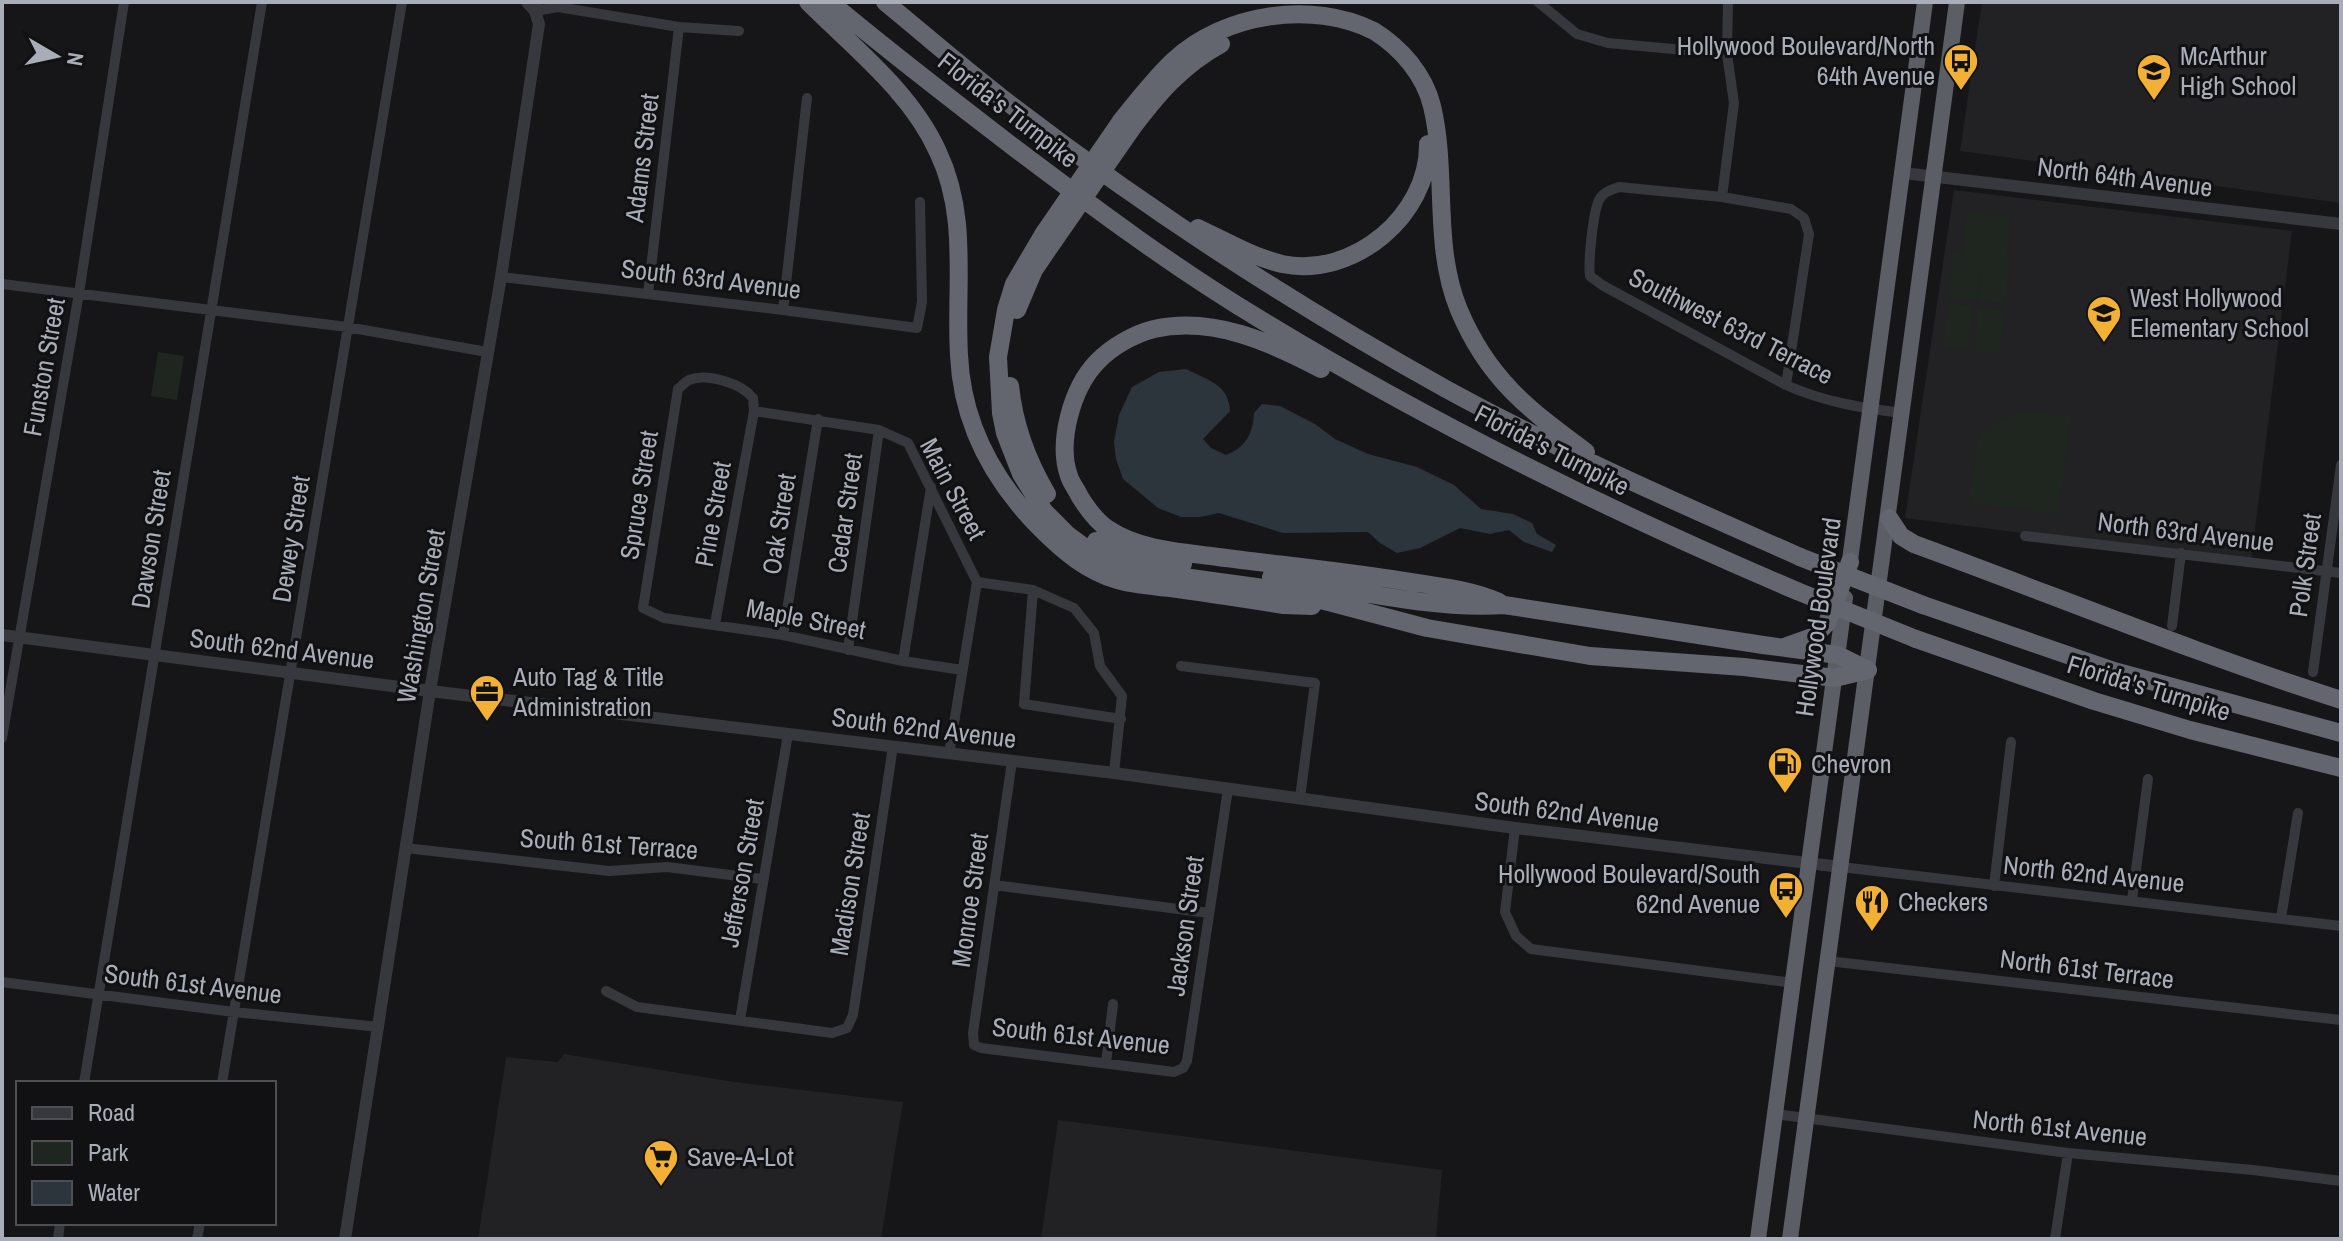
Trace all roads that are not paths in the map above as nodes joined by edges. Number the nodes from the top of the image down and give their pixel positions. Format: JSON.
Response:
{"nodes":[{"id":1,"x":124,"y":2,"type":"edge"},
{"id":2,"x":262,"y":2,"type":"edge"},
{"id":3,"x":402,"y":2,"type":"edge"},
{"id":4,"x":808,"y":2,"type":"edge"},
{"id":5,"x":830,"y":2,"type":"edge"},
{"id":6,"x":885,"y":2,"type":"edge"},
{"id":7,"x":1538,"y":2,"type":"edge"},
{"id":8,"x":1728,"y":2,"type":"edge"},
{"id":9,"x":1925,"y":2,"type":"edge"},
{"id":10,"x":1957,"y":2,"type":"edge"},
{"id":11,"x":533,"y":5,"type":"edge"},
{"id":12,"x":679,"y":27,"type":"junction"},
{"id":13,"x":739,"y":31,"type":"dead end"},
{"id":14,"x":1727,"y":54,"type":"junction"},
{"id":15,"x":807,"y":98,"type":"dead end"},
{"id":16,"x":1126,"y":126,"type":"junction"},
{"id":17,"x":1903,"y":173,"type":"junction"},
{"id":18,"x":1933,"y":176,"type":"junction"},
{"id":19,"x":1722,"y":197,"type":"junction"},
{"id":20,"x":920,"y":202,"type":"dead end"},
{"id":21,"x":1151,"y":207,"type":"junction"},
{"id":22,"x":2341,"y":224,"type":"edge"},
{"id":23,"x":1048,"y":237,"type":"junction"},
{"id":24,"x":501,"y":277,"type":"junction"},
{"id":25,"x":2,"y":284,"type":"edge"},
{"id":26,"x":79,"y":293,"type":"junction"},
{"id":27,"x":648,"y":294,"type":"junction"},
{"id":28,"x":211,"y":310,"type":"junction"},
{"id":29,"x":783,"y":310,"type":"junction"},
{"id":30,"x":347,"y":327,"type":"junction"},
{"id":31,"x":487,"y":352,"type":"junction"},
{"id":32,"x":1786,"y":385,"type":"junction"},
{"id":33,"x":1870,"y":409,"type":"junction"},
{"id":34,"x":754,"y":411,"type":"junction"},
{"id":35,"x":1902,"y":413,"type":"junction"},
{"id":36,"x":818,"y":419,"type":"junction"},
{"id":37,"x":1447,"y":426,"type":"junction"},
{"id":38,"x":879,"y":430,"type":"junction"},
{"id":39,"x":2341,"y":465,"type":"edge"},
{"id":40,"x":1617,"y":476,"type":"junction"},
{"id":41,"x":931,"y":487,"type":"junction"},
{"id":42,"x":1889,"y":518,"type":"junction"},
{"id":43,"x":2025,"y":536,"type":"dead end"},
{"id":44,"x":2181,"y":553,"type":"junction"},
{"id":45,"x":1850,"y":562,"type":"junction"},
{"id":46,"x":2327,"y":571,"type":"junction"},
{"id":47,"x":2341,"y":573,"type":"edge"},
{"id":48,"x":977,"y":582,"type":"junction"},
{"id":49,"x":1033,"y":590,"type":"junction"},
{"id":50,"x":1504,"y":605,"type":"junction"},
{"id":51,"x":1338,"y":607,"type":"junction"},
{"id":52,"x":643,"y":608,"type":"joint"},
{"id":53,"x":715,"y":624,"type":"junction"},
{"id":54,"x":2172,"y":626,"type":"dead end"},
{"id":55,"x":2,"y":635,"type":"edge"},
{"id":56,"x":783,"y":635,"type":"junction"},
{"id":57,"x":19,"y":637,"type":"junction"},
{"id":58,"x":1781,"y":648,"type":"junction"},
{"id":59,"x":848,"y":650,"type":"junction"},
{"id":60,"x":154,"y":655,"type":"junction"},
{"id":61,"x":1838,"y":655,"type":"junction"},
{"id":62,"x":903,"y":661,"type":"junction"},
{"id":63,"x":1181,"y":666,"type":"dead end"},
{"id":64,"x":962,"y":670,"type":"junction"},
{"id":65,"x":1868,"y":670,"type":"junction"},
{"id":66,"x":291,"y":671,"type":"junction"},
{"id":67,"x":2313,"y":672,"type":"dead end"},
{"id":68,"x":1835,"y":678,"type":"junction"},
{"id":69,"x":430,"y":691,"type":"junction"},
{"id":70,"x":2341,"y":700,"type":"edge"},
{"id":71,"x":1121,"y":719,"type":"junction"},
{"id":72,"x":2341,"y":733,"type":"edge"},
{"id":73,"x":788,"y":734,"type":"junction"},
{"id":74,"x":2,"y":738,"type":"edge"},
{"id":75,"x":2011,"y":742,"type":"dead end"},
{"id":76,"x":893,"y":746,"type":"junction"},
{"id":77,"x":949,"y":754,"type":"junction"},
{"id":78,"x":1012,"y":761,"type":"junction"},
{"id":79,"x":2341,"y":768,"type":"edge"},
{"id":80,"x":1114,"y":773,"type":"junction"},
{"id":81,"x":2148,"y":779,"type":"dead end"},
{"id":82,"x":1228,"y":789,"type":"junction"},
{"id":83,"x":1300,"y":798,"type":"junction"},
{"id":84,"x":2298,"y":813,"type":"dead end"},
{"id":85,"x":1515,"y":828,"type":"junction"},
{"id":86,"x":405,"y":848,"type":"junction"},
{"id":87,"x":1809,"y":864,"type":"junction"},
{"id":88,"x":1841,"y":867,"type":"junction"},
{"id":89,"x":762,"y":879,"type":"junction"},
{"id":90,"x":994,"y":885,"type":"junction"},
{"id":91,"x":1994,"y":886,"type":"junction"},
{"id":92,"x":2132,"y":900,"type":"junction"},
{"id":93,"x":1209,"y":913,"type":"junction"},
{"id":94,"x":2281,"y":918,"type":"junction"},
{"id":95,"x":2341,"y":926,"type":"edge"},
{"id":96,"x":1828,"y":961,"type":"junction"},
{"id":97,"x":2,"y":982,"type":"edge"},
{"id":98,"x":1793,"y":983,"type":"junction"},
{"id":99,"x":606,"y":991,"type":"dead end"},
{"id":100,"x":98,"y":994,"type":"junction"},
{"id":101,"x":1113,"y":1004,"type":"dead end"},
{"id":102,"x":234,"y":1012,"type":"junction"},
{"id":103,"x":740,"y":1020,"type":"junction"},
{"id":104,"x":2341,"y":1020,"type":"edge"},
{"id":105,"x":379,"y":1027,"type":"junction"},
{"id":106,"x":974,"y":1045,"type":"joint"},
{"id":107,"x":1106,"y":1063,"type":"junction"},
{"id":108,"x":1183,"y":1068,"type":"joint"},
{"id":109,"x":84,"y":1081,"type":"edge"},
{"id":110,"x":222,"y":1081,"type":"edge"},
{"id":111,"x":1775,"y":1114,"type":"junction"},
{"id":112,"x":1807,"y":1119,"type":"junction"},
{"id":113,"x":2068,"y":1153,"type":"junction"},
{"id":114,"x":2341,"y":1181,"type":"edge"},
{"id":115,"x":345,"y":1239,"type":"edge"},
{"id":116,"x":1758,"y":1239,"type":"edge"},
{"id":117,"x":1790,"y":1239,"type":"edge"},
{"id":118,"x":2055,"y":1239,"type":"edge"}],
"edges":[{"from":1,"to":26,"type":"street","name":"Funston Street"},
{"from":2,"to":28,"type":"street","name":"Dawson Street"},
{"from":3,"to":30,"type":"street","name":"Dewey Street"},
{"from":4,"to":51,"type":"highway"},
{"from":5,"to":37,"type":"highway","name":"Florida's Turnpike"},
{"from":6,"to":21,"type":"highway","name":"Florida's Turnpike"},
{"from":7,"to":14,"type":"street"},
{"from":8,"to":14,"type":"street"},
{"from":9,"to":17,"type":"highway","name":"Hollywood Boulevard"},
{"from":10,"to":18,"type":"highway"},
{"from":11,"to":12,"type":"street"},
{"from":11,"to":24,"type":"street","name":"Washington Street"},
{"from":12,"to":13,"type":"street"},
{"from":12,"to":27,"type":"street","name":"Adams Street"},
{"from":14,"to":19,"type":"street"},
{"from":15,"to":29,"type":"street"},
{"from":16,"to":21,"type":"highway"},
{"from":16,"to":23,"type":"highway","bridge":true},
{"from":16,"to":40,"type":"highway"},
{"from":17,"to":18,"type":"street","name":"North 64th Avenue"},
{"from":17,"to":33,"type":"highway","name":"Hollywood Boulevard"},
{"from":18,"to":22,"type":"street","name":"North 64th Avenue"},
{"from":18,"to":35,"type":"highway"},
{"from":19,"to":32,"type":"street"},
{"from":19,"to":32,"type":"street","name":"Southwest 63rd Terrace"},
{"from":20,"to":29,"type":"street","name":"South 63rd Avenue"},
{"from":21,"to":40,"type":"highway","name":"Florida's Turnpike"},
{"from":23,"to":50,"type":"highway"},
{"from":23,"to":51,"type":"highway"},
{"from":24,"to":27,"type":"street","name":"South 63rd Avenue"},
{"from":24,"to":31,"type":"street","name":"Washington Street"},
{"from":25,"to":26,"type":"street"},
{"from":26,"to":28,"type":"street"},
{"from":26,"to":57,"type":"street","name":"Funston Street"},
{"from":27,"to":29,"type":"street","name":"South 63rd Avenue"},
{"from":28,"to":30,"type":"street"},
{"from":28,"to":60,"type":"street","name":"Dawson Street"},
{"from":30,"to":31,"type":"street"},
{"from":30,"to":66,"type":"street","name":"Dewey Street"},
{"from":31,"to":69,"type":"street","name":"Washington Street"},
{"from":32,"to":33,"type":"street","name":"Southwest 63rd Terrace"},
{"from":33,"to":35,"type":"street","name":"Southwest 63rd Terrace"},
{"from":33,"to":45,"type":"highway","name":"Hollywood Boulevard"},
{"from":34,"to":36,"type":"street","name":"Main Street"},
{"from":34,"to":52,"type":"street","name":"Spruce Street"},
{"from":34,"to":53,"type":"street","name":"Pine Street"},
{"from":35,"to":42,"type":"highway"},
{"from":36,"to":38,"type":"street","name":"Main Street"},
{"from":36,"to":56,"type":"street","name":"Oak Street"},
{"from":37,"to":50,"type":"highway"},
{"from":37,"to":79,"type":"highway","name":"Florida's Turnpike","bridge":true},
{"from":38,"to":41,"type":"street","name":"Main Street"},
{"from":38,"to":59,"type":"street","name":"Cedar Street"},
{"from":39,"to":46,"type":"street","name":"Polk Street"},
{"from":40,"to":72,"type":"highway","name":"Florida's Turnpike","bridge":true},
{"from":41,"to":48,"type":"street","name":"Main Street"},
{"from":41,"to":62,"type":"street"},
{"from":42,"to":65,"type":"highway"},
{"from":42,"to":70,"type":"highway"},
{"from":43,"to":44,"type":"street","name":"North 63rd Avenue"},
{"from":44,"to":46,"type":"street","name":"North 63rd Avenue"},
{"from":44,"to":54,"type":"street"},
{"from":45,"to":58,"type":"highway"},
{"from":45,"to":61,"type":"highway","name":"Hollywood Boulevard"},
{"from":46,"to":47,"type":"street","name":"North 63rd Avenue"},
{"from":46,"to":67,"type":"street","name":"Polk Street"},
{"from":48,"to":49,"type":"street"},
{"from":48,"to":64,"type":"street","name":"Main Street"},
{"from":49,"to":71,"type":"street"},
{"from":49,"to":71,"type":"street"},
{"from":50,"to":58,"type":"highway"},
{"from":51,"to":68,"type":"highway"},
{"from":52,"to":53,"type":"street","name":"Maple Street"},
{"from":53,"to":56,"type":"street","name":"Maple Street"},
{"from":55,"to":57,"type":"street","name":"South 62nd Avenue"},
{"from":56,"to":59,"type":"street","name":"Maple Street"},
{"from":57,"to":60,"type":"street","name":"South 62nd Avenue"},
{"from":57,"to":74,"type":"street","name":"Funston Street"},
{"from":58,"to":61,"type":"highway"},
{"from":59,"to":62,"type":"street","name":"Maple Street"},
{"from":60,"to":66,"type":"street","name":"South 62nd Avenue"},
{"from":60,"to":100,"type":"street","name":"Dawson Street"},
{"from":61,"to":65,"type":"highway"},
{"from":61,"to":68,"type":"highway","name":"Hollywood Boulevard"},
{"from":62,"to":64,"type":"street","name":"Maple Street"},
{"from":63,"to":83,"type":"street"},
{"from":64,"to":77,"type":"street","name":"Main Street"},
{"from":65,"to":68,"type":"highway"},
{"from":65,"to":88,"type":"highway"},
{"from":66,"to":69,"type":"street","name":"South 62nd Avenue"},
{"from":66,"to":102,"type":"street","name":"Dewey Street"},
{"from":68,"to":87,"type":"highway","name":"Hollywood Boulevard"},
{"from":69,"to":73,"type":"street","name":"South 62nd Avenue"},
{"from":69,"to":86,"type":"street","name":"Washington Street"},
{"from":71,"to":80,"type":"street"},
{"from":73,"to":76,"type":"street","name":"South 62nd Avenue"},
{"from":73,"to":89,"type":"street","name":"Jefferson Street"},
{"from":75,"to":91,"type":"street"},
{"from":76,"to":77,"type":"street","name":"South 62nd Avenue"},
{"from":76,"to":103,"type":"street","name":"Madison Street"},
{"from":77,"to":78,"type":"street","name":"South 62nd Avenue"},
{"from":78,"to":80,"type":"street","name":"South 62nd Avenue"},
{"from":78,"to":90,"type":"street","name":"Monroe Street"},
{"from":80,"to":82,"type":"street","name":"South 62nd Avenue"},
{"from":81,"to":92,"type":"street"},
{"from":82,"to":83,"type":"street","name":"South 62nd Avenue"},
{"from":82,"to":93,"type":"street","name":"Jackson Street"},
{"from":83,"to":85,"type":"street","name":"South 62nd Avenue"},
{"from":84,"to":94,"type":"street"},
{"from":85,"to":87,"type":"street","name":"South 62nd Avenue"},
{"from":85,"to":98,"type":"street"},
{"from":86,"to":89,"type":"street","name":"South 61st Terrace"},
{"from":86,"to":105,"type":"street","name":"Washington Street"},
{"from":87,"to":88,"type":"street","name":"South 62nd Avenue"},
{"from":87,"to":98,"type":"highway","name":"Hollywood Boulevard"},
{"from":88,"to":91,"type":"street","name":"North 62nd Avenue"},
{"from":88,"to":96,"type":"highway"},
{"from":89,"to":103,"type":"street","name":"Jefferson Street"},
{"from":90,"to":93,"type":"street"},
{"from":90,"to":106,"type":"street","name":"Monroe Street"},
{"from":91,"to":92,"type":"street","name":"North 62nd Avenue"},
{"from":92,"to":94,"type":"street","name":"North 62nd Avenue"},
{"from":93,"to":108,"type":"street","name":"Jackson Street"},
{"from":94,"to":95,"type":"street","name":"North 62nd Avenue"},
{"from":96,"to":104,"type":"street","name":"North 61st Terrace"},
{"from":96,"to":112,"type":"highway"},
{"from":97,"to":100,"type":"street","name":"South 61st Avenue"},
{"from":98,"to":111,"type":"highway","name":"Hollywood Boulevard"},
{"from":99,"to":103,"type":"street"},
{"from":100,"to":102,"type":"street","name":"South 61st Avenue"},
{"from":100,"to":109,"type":"street","name":"Dawson Street"},
{"from":101,"to":107,"type":"street"},
{"from":102,"to":105,"type":"street","name":"South 61st Avenue"},
{"from":102,"to":110,"type":"street","name":"Dewey Street"},
{"from":105,"to":115,"type":"street","name":"Washington Street"},
{"from":106,"to":107,"type":"street","name":"South 61st Avenue"},
{"from":107,"to":108,"type":"street","name":"South 61st Avenue"},
{"from":111,"to":112,"type":"street","name":"North 61st Avenue"},
{"from":111,"to":116,"type":"highway","name":"Hollywood Boulevard"},
{"from":112,"to":113,"type":"street","name":"North 61st Avenue"},
{"from":112,"to":117,"type":"highway"},
{"from":113,"to":114,"type":"street","name":"North 61st Avenue"},
{"from":113,"to":118,"type":"street"}]}
